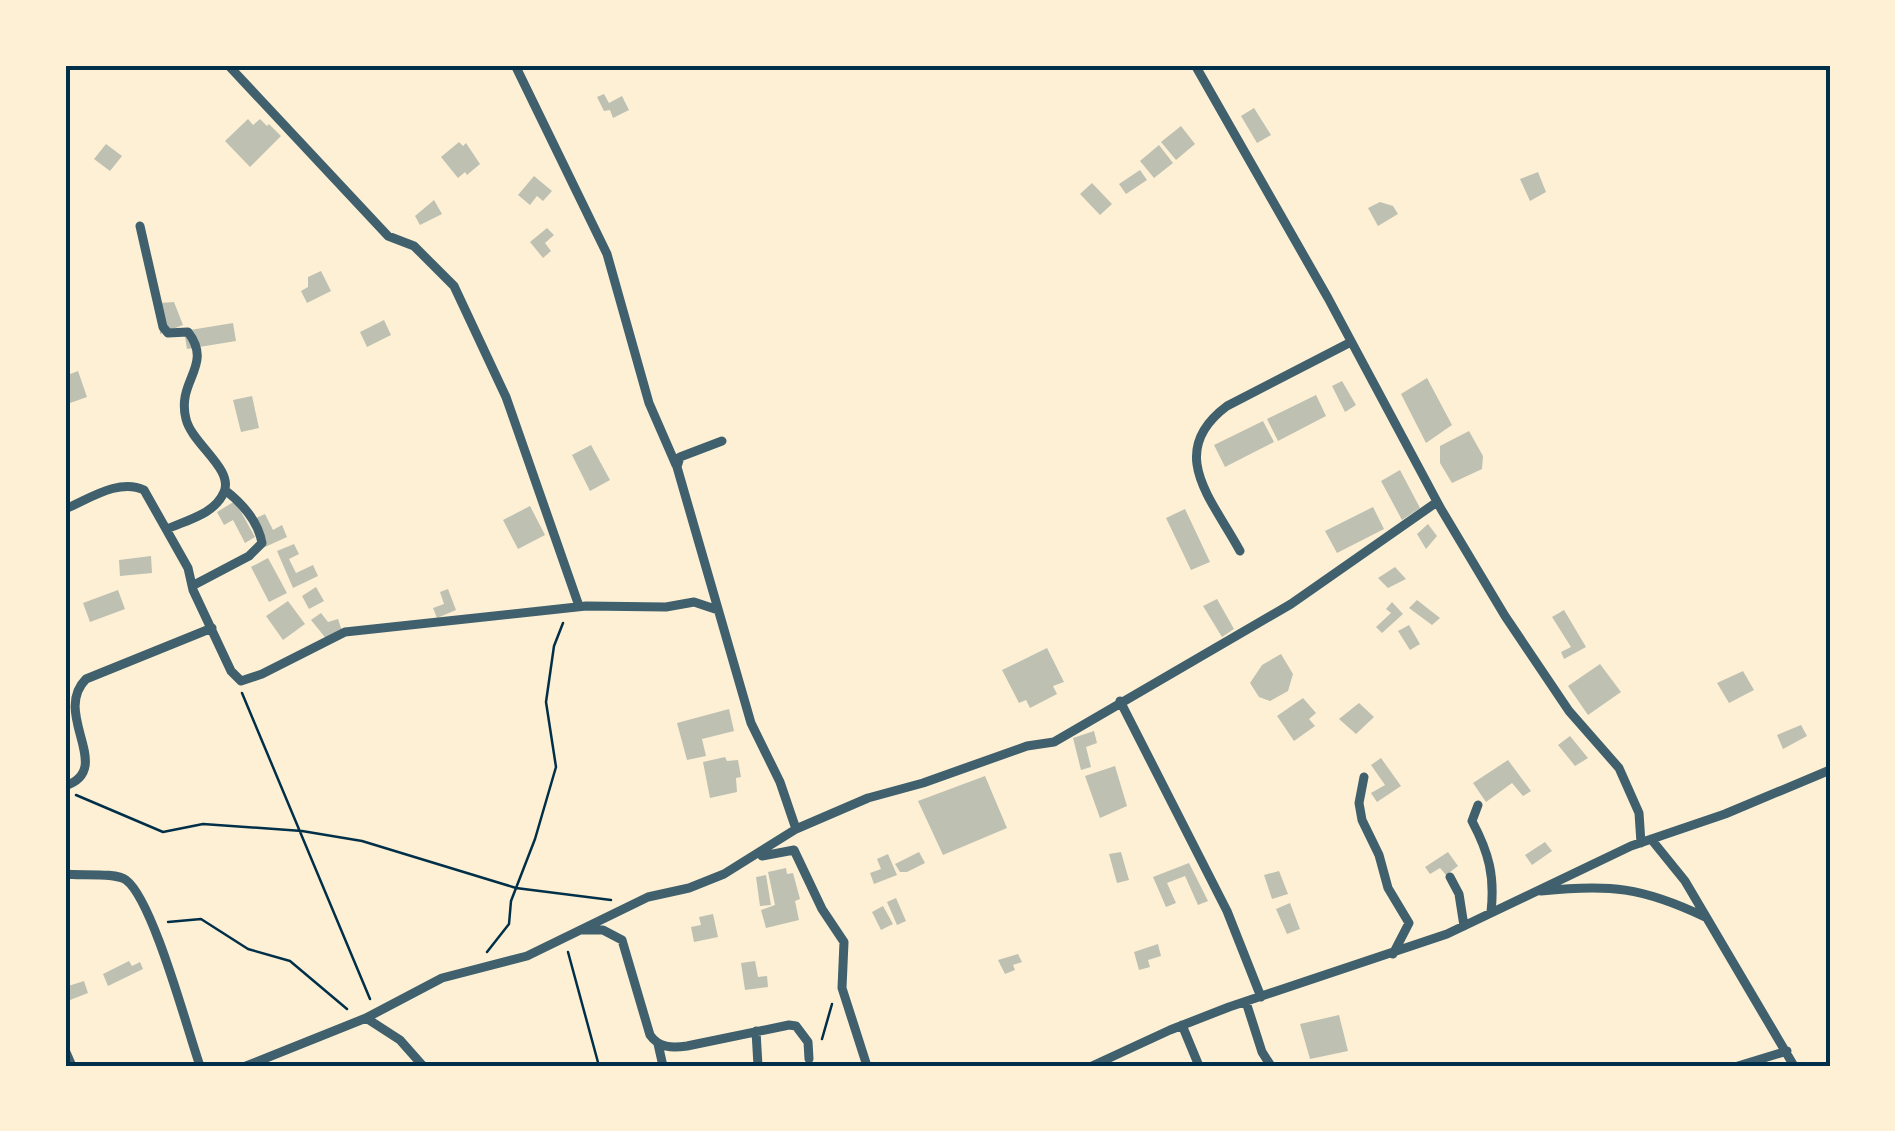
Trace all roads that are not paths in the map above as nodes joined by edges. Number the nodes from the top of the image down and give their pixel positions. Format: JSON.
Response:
{"nodes":[{"id":1,"x":228,"y":65,"type":"edge"},
{"id":2,"x":515,"y":65,"type":"edge"},
{"id":3,"x":1196,"y":65,"type":"edge"},
{"id":4,"x":140,"y":226,"type":"dead end"},
{"id":5,"x":1351,"y":342,"type":"junction"},
{"id":6,"x":722,"y":442,"type":"dead end"},
{"id":7,"x":677,"y":467,"type":"junction"},
{"id":8,"x":225,"y":490,"type":"junction"},
{"id":9,"x":1437,"y":502,"type":"junction"},
{"id":10,"x":65,"y":509,"type":"edge"},
{"id":11,"x":167,"y":529,"type":"junction"},
{"id":12,"x":1240,"y":552,"type":"dead end"},
{"id":13,"x":192,"y":586,"type":"junction"},
{"id":14,"x":574,"y":607,"type":"junction"},
{"id":15,"x":718,"y":610,"type":"junction"},
{"id":16,"x":212,"y":628,"type":"junction"},
{"id":17,"x":1120,"y":702,"type":"junction"},
{"id":18,"x":1830,"y":770,"type":"edge"},
{"id":19,"x":1364,"y":777,"type":"dead end"},
{"id":20,"x":65,"y":789,"type":"edge"},
{"id":21,"x":1478,"y":805,"type":"dead end"},
{"id":22,"x":796,"y":829,"type":"junction"},
{"id":23,"x":1646,"y":841,"type":"junction"},
{"id":24,"x":755,"y":857,"type":"junction"},
{"id":25,"x":65,"y":874,"type":"edge"},
{"id":26,"x":1450,"y":877,"type":"dead end"},
{"id":27,"x":1531,"y":892,"type":"junction"},
{"id":28,"x":1490,"y":912,"type":"junction"},
{"id":29,"x":1708,"y":919,"type":"junction"},
{"id":30,"x":1464,"y":926,"type":"junction"},
{"id":31,"x":580,"y":930,"type":"junction"},
{"id":32,"x":1392,"y":955,"type":"junction"},
{"id":33,"x":1261,"y":997,"type":"junction"},
{"id":34,"x":1246,"y":1002,"type":"junction"},
{"id":35,"x":362,"y":1020,"type":"junction"},
{"id":36,"x":1182,"y":1025,"type":"junction"},
{"id":37,"x":756,"y":1031,"type":"junction"},
{"id":38,"x":658,"y":1044,"type":"junction"},
{"id":39,"x":65,"y":1050,"type":"edge"},
{"id":40,"x":1787,"y":1052,"type":"junction"},
{"id":41,"x":809,"y":1059,"type":"road end"},
{"id":42,"x":72,"y":1066,"type":"edge"},
{"id":43,"x":200,"y":1066,"type":"edge"},
{"id":44,"x":246,"y":1066,"type":"edge"},
{"id":45,"x":423,"y":1066,"type":"edge"},
{"id":46,"x":663,"y":1066,"type":"edge"},
{"id":47,"x":758,"y":1066,"type":"edge"},
{"id":48,"x":867,"y":1066,"type":"edge"},
{"id":49,"x":1094,"y":1066,"type":"edge"},
{"id":50,"x":1199,"y":1066,"type":"edge"},
{"id":51,"x":1271,"y":1066,"type":"edge"},
{"id":52,"x":1738,"y":1066,"type":"edge"},
{"id":53,"x":1794,"y":1066,"type":"edge"}],
"edges":[{"from":1,"to":14,"type":"street"},
{"from":2,"to":7,"type":"street"},
{"from":3,"to":5,"type":"street"},
{"from":4,"to":8,"type":"street"},
{"from":5,"to":9,"type":"street"},
{"from":5,"to":12,"type":"street"},
{"from":6,"to":7,"type":"street"},
{"from":7,"to":15,"type":"street"},
{"from":8,"to":11,"type":"street"},
{"from":8,"to":13,"type":"street"},
{"from":9,"to":17,"type":"street"},
{"from":9,"to":23,"type":"street"},
{"from":10,"to":11,"type":"street"},
{"from":11,"to":13,"type":"street"},
{"from":13,"to":16,"type":"street"},
{"from":14,"to":15,"type":"street"},
{"from":14,"to":16,"type":"street"},
{"from":15,"to":22,"type":"street"},
{"from":16,"to":20,"type":"street"},
{"from":17,"to":22,"type":"street"},
{"from":17,"to":33,"type":"street"},
{"from":18,"to":23,"type":"street"},
{"from":19,"to":32,"type":"street"},
{"from":21,"to":28,"type":"street"},
{"from":22,"to":24,"type":"street"},
{"from":23,"to":27,"type":"street"},
{"from":23,"to":29,"type":"street"},
{"from":24,"to":31,"type":"street"},
{"from":24,"to":48,"type":"street"},
{"from":25,"to":43,"type":"street"},
{"from":26,"to":30,"type":"street"},
{"from":27,"to":28,"type":"street"},
{"from":27,"to":29,"type":"street"},
{"from":28,"to":30,"type":"street"},
{"from":29,"to":40,"type":"street"},
{"from":30,"to":32,"type":"street"},
{"from":31,"to":35,"type":"street"},
{"from":31,"to":38,"type":"street"},
{"from":32,"to":33,"type":"street"},
{"from":33,"to":34,"type":"street"},
{"from":34,"to":36,"type":"street"},
{"from":34,"to":51,"type":"street"},
{"from":35,"to":44,"type":"street"},
{"from":35,"to":45,"type":"street"},
{"from":36,"to":49,"type":"street"},
{"from":36,"to":50,"type":"street"},
{"from":37,"to":38,"type":"street"},
{"from":37,"to":41,"type":"street"},
{"from":37,"to":47,"type":"street"},
{"from":38,"to":46,"type":"street"},
{"from":39,"to":42,"type":"street"},
{"from":40,"to":52,"type":"street"},
{"from":40,"to":53,"type":"street"}]}
